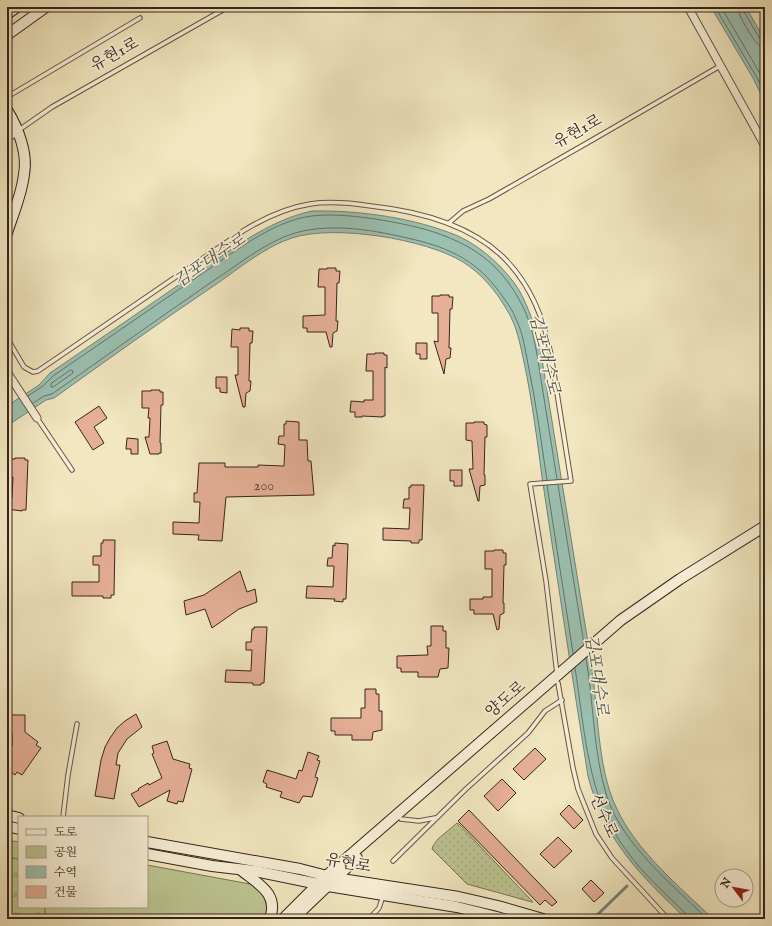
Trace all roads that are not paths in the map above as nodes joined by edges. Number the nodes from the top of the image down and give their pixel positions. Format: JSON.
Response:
{"nodes":[{"id":1,"x":17,"y":7,"type":"edge"},
{"id":2,"x":46,"y":7,"type":"edge"},
{"id":3,"x":228,"y":7,"type":"edge"},
{"id":4,"x":688,"y":7,"type":"edge"},
{"id":5,"x":7,"y":14,"type":"edge"},
{"id":6,"x":140,"y":18,"type":"dead end"},
{"id":7,"x":7,"y":35,"type":"edge"},
{"id":8,"x":721,"y":66,"type":"junction"},
{"id":9,"x":7,"y":97,"type":"edge"},
{"id":10,"x":7,"y":110,"type":"edge"},
{"id":11,"x":7,"y":119,"type":"edge"},
{"id":12,"x":13,"y":134,"type":"edge"},
{"id":13,"x":765,"y":146,"type":"edge"},
{"id":14,"x":7,"y":219,"type":"edge"},
{"id":15,"x":448,"y":223,"type":"junction"},
{"id":16,"x":7,"y":233,"type":"edge"},
{"id":17,"x":7,"y":338,"type":"edge"},
{"id":18,"x":7,"y":372,"type":"edge"},
{"id":19,"x":37,"y":418,"type":"joint"},
{"id":20,"x":72,"y":470,"type":"dead end"},
{"id":21,"x":765,"y":526,"type":"edge"},
{"id":22,"x":765,"y":532,"type":"edge"},
{"id":23,"x":595,"y":646,"type":"junction"},
{"id":24,"x":559,"y":678,"type":"junction"},
{"id":25,"x":562,"y":700,"type":"junction"},
{"id":26,"x":77,"y":724,"type":"dead end"},
{"id":27,"x":7,"y":815,"type":"edge"},
{"id":28,"x":63,"y":816,"type":"edge"},
{"id":29,"x":18,"y":818,"type":"edge"},
{"id":30,"x":437,"y":818,"type":"junction"},
{"id":31,"x":401,"y":819,"type":"junction"},
{"id":32,"x":7,"y":826,"type":"edge"},
{"id":33,"x":18,"y":829,"type":"edge"},
{"id":34,"x":148,"y":842,"type":"edge"},
{"id":35,"x":148,"y":854,"type":"edge"},
{"id":36,"x":392,"y":861,"type":"dead end"},
{"id":37,"x":241,"y":870,"type":"junction"},
{"id":38,"x":326,"y":881,"type":"junction"},
{"id":39,"x":383,"y":895,"type":"junction"},
{"id":40,"x":270,"y":919,"type":"edge"},
{"id":41,"x":284,"y":919,"type":"edge"},
{"id":42,"x":293,"y":919,"type":"edge"},
{"id":43,"x":369,"y":919,"type":"edge"},
{"id":44,"x":505,"y":919,"type":"edge"},
{"id":45,"x":543,"y":919,"type":"edge"},
{"id":46,"x":668,"y":919,"type":"edge"}],
"edges":[{"from":1,"to":5,"type":"street"},
{"from":2,"to":7,"type":"street"},
{"from":3,"to":12,"type":"lane","name":"유현1로"},
{"from":4,"to":8,"type":"street"},
{"from":6,"to":9,"type":"lane"},
{"from":8,"to":13,"type":"street"},
{"from":8,"to":15,"type":"lane","name":"유현1로"},
{"from":10,"to":12,"type":"street"},
{"from":11,"to":12,"type":"street"},
{"from":12,"to":14,"type":"street"},
{"from":12,"to":16,"type":"street"},
{"from":15,"to":17,"type":"lane"},
{"from":15,"to":24,"type":"lane","name":"선수로"},
{"from":18,"to":19,"type":"street"},
{"from":19,"to":20,"type":"lane"},
{"from":21,"to":23,"type":"street","name":"양도로"},
{"from":22,"to":23,"type":"street","name":"양도로"},
{"from":23,"to":24,"type":"street","name":"양도로"},
{"from":24,"to":25,"type":"lane","name":"선수로"},
{"from":24,"to":31,"type":"street","name":"양도로"},
{"from":24,"to":38,"type":"street","name":"양도로"},
{"from":25,"to":30,"type":"lane"},
{"from":25,"to":46,"type":"lane","name":"선수로"},
{"from":26,"to":28,"type":"lane"},
{"from":27,"to":29,"type":"street"},
{"from":30,"to":31,"type":"lane"},
{"from":30,"to":36,"type":"lane"},
{"from":31,"to":38,"type":"street","name":"양도로"},
{"from":32,"to":33,"type":"street"},
{"from":34,"to":38,"type":"street","name":"유현로"},
{"from":35,"to":37,"type":"street","name":"유현로"},
{"from":37,"to":38,"type":"street","name":"유현로"},
{"from":37,"to":40,"type":"street"},
{"from":38,"to":39,"type":"street","name":"유현로"},
{"from":38,"to":41,"type":"street","name":"양도로"},
{"from":38,"to":42,"type":"street","name":"양도로"},
{"from":38,"to":45,"type":"street","name":"유현로"},
{"from":39,"to":43,"type":"lane"},
{"from":39,"to":44,"type":"street","name":"유현로"}]}
